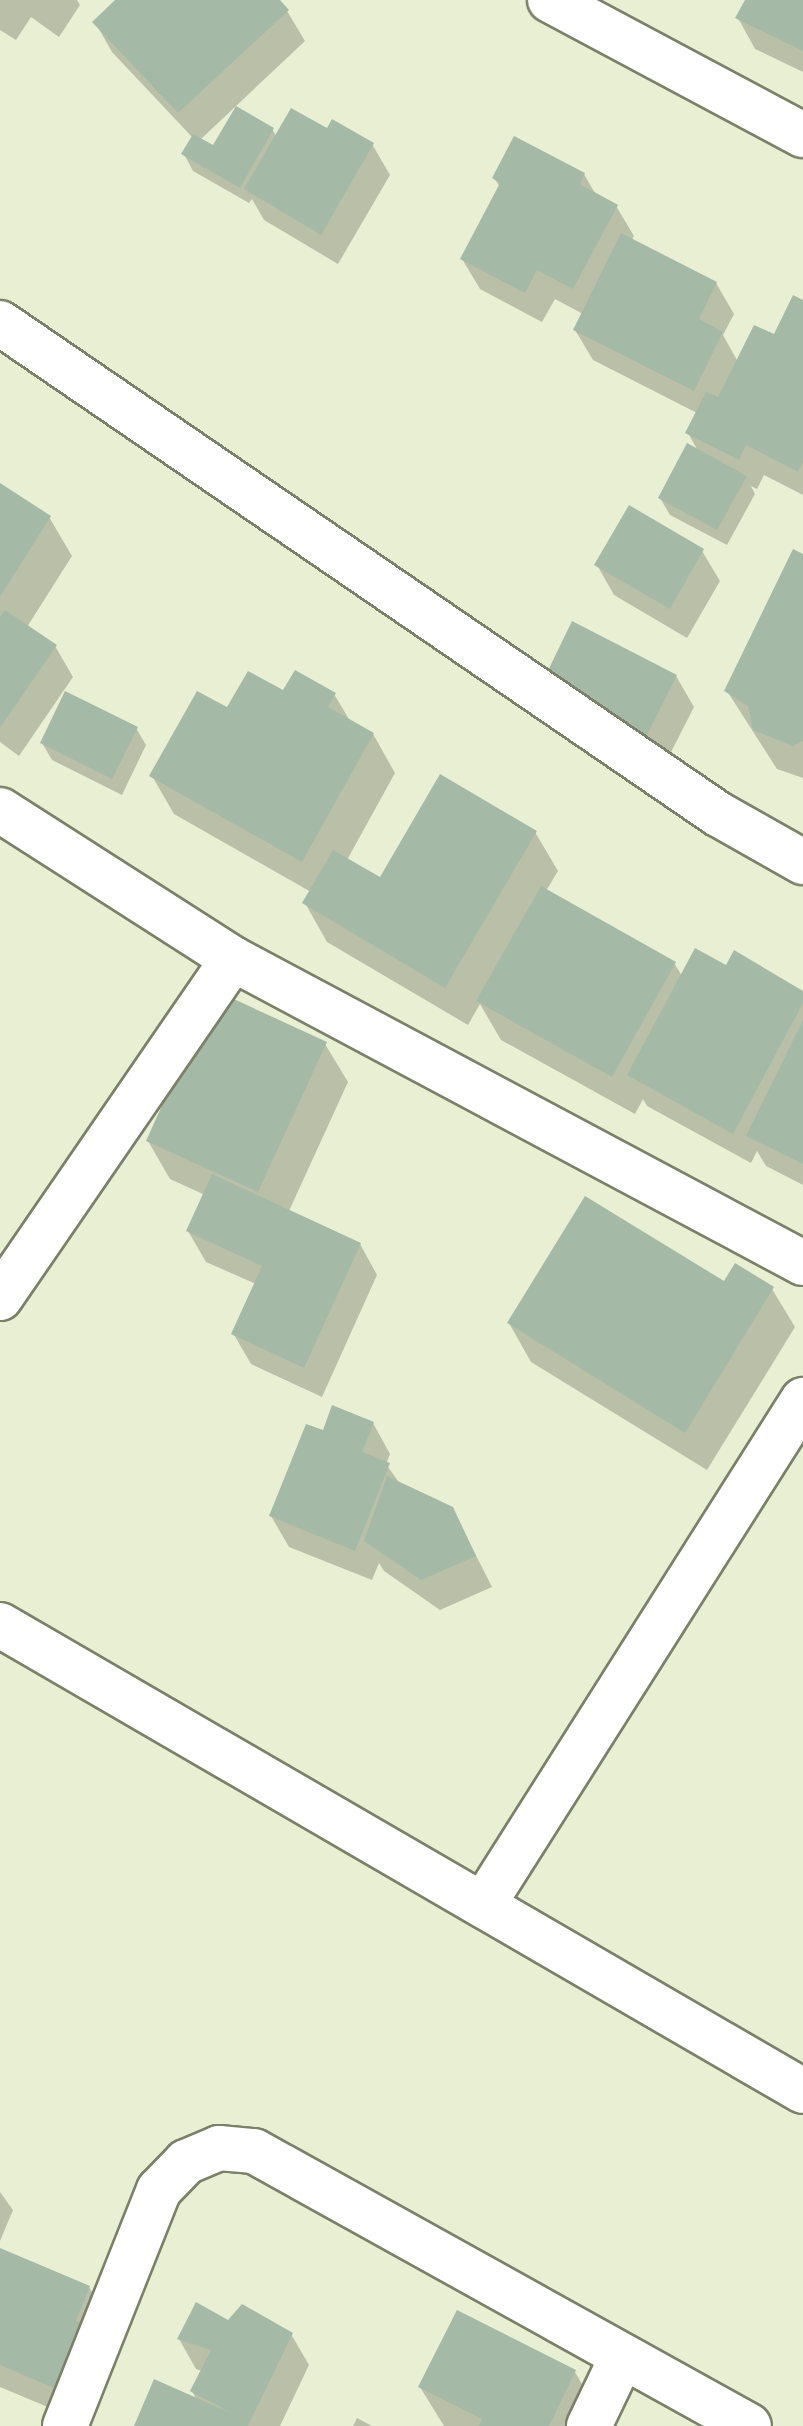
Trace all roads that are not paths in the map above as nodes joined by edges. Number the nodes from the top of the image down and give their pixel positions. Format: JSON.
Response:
{"nodes":[{"id":1,"x":550,"y":0,"type":"edge"},
{"id":2,"x":803,"y":135,"type":"edge"},
{"id":3,"x":0,"y":323,"type":"edge"},
{"id":4,"x":0,"y":810,"type":"edge"},
{"id":5,"x":803,"y":862,"type":"edge"},
{"id":6,"x":233,"y":959,"type":"junction"},
{"id":7,"x":803,"y":1263,"type":"edge"},
{"id":8,"x":0,"y":1298,"type":"edge"},
{"id":9,"x":803,"y":1400,"type":"edge"},
{"id":10,"x":0,"y":1625,"type":"edge"},
{"id":11,"x":483,"y":1905,"type":"junction"},
{"id":12,"x":803,"y":2091,"type":"edge"},
{"id":13,"x":622,"y":2357,"type":"junction"},
{"id":14,"x":65,"y":2426,"type":"edge"},
{"id":15,"x":589,"y":2426,"type":"edge"},
{"id":16,"x":749,"y":2426,"type":"edge"}],
"edges":[{"from":1,"to":2,"type":"street"},
{"from":3,"to":5,"type":"street"},
{"from":4,"to":6,"type":"street"},
{"from":6,"to":7,"type":"street"},
{"from":6,"to":8,"type":"street"},
{"from":9,"to":11,"type":"street"},
{"from":10,"to":11,"type":"street"},
{"from":11,"to":12,"type":"street"},
{"from":13,"to":14,"type":"street"},
{"from":13,"to":15,"type":"street"},
{"from":13,"to":16,"type":"street"}]}
